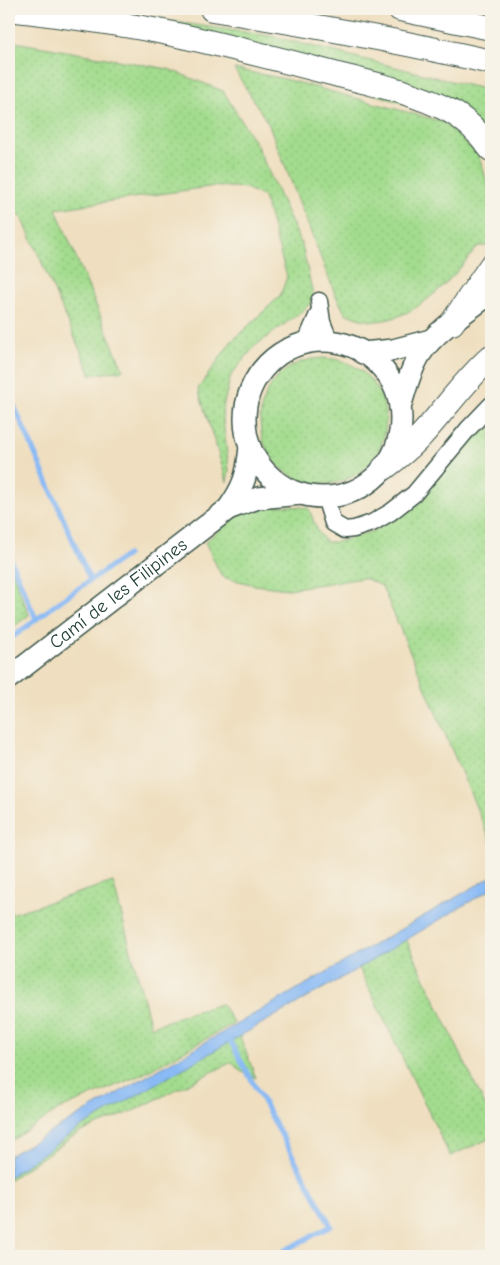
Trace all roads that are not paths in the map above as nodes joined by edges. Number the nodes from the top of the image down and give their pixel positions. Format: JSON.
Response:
{"nodes":[{"id":1,"x":10,"y":9,"type":"edge"},
{"id":2,"x":212,"y":9,"type":"edge"},
{"id":3,"x":400,"y":9,"type":"edge"},
{"id":4,"x":491,"y":28,"type":"edge"},
{"id":5,"x":491,"y":62,"type":"edge"},
{"id":6,"x":491,"y":149,"type":"edge"},
{"id":7,"x":491,"y":266,"type":"edge"},
{"id":8,"x":491,"y":293,"type":"edge"},
{"id":9,"x":452,"y":323,"type":"junction"},
{"id":10,"x":431,"y":340,"type":"junction"},
{"id":11,"x":330,"y":342,"type":"junction"},
{"id":12,"x":305,"y":344,"type":"junction"},
{"id":13,"x":363,"y":353,"type":"junction"},
{"id":14,"x":491,"y":357,"type":"edge"},
{"id":15,"x":491,"y":405,"type":"edge"},
{"id":16,"x":400,"y":407,"type":"junction"},
{"id":17,"x":250,"y":446,"type":"junction"},
{"id":18,"x":384,"y":468,"type":"junction"},
{"id":19,"x":301,"y":494,"type":"junction"},
{"id":20,"x":325,"y":497,"type":"junction"},
{"id":21,"x":228,"y":509,"type":"junction"},
{"id":22,"x":9,"y":678,"type":"edge"}],
"edges":[{"from":1,"to":6,"type":"highway"},
{"from":2,"to":5,"type":"highway"},
{"from":3,"to":4,"type":"highway"},
{"from":7,"to":9,"type":"highway"},
{"from":8,"to":9,"type":"main road"},
{"from":9,"to":10,"type":"main road"},
{"from":10,"to":13,"type":"main road"},
{"from":10,"to":16,"type":"main road"},
{"from":11,"to":12,"type":"main road"},
{"from":11,"to":12,"type":"lane"},
{"from":11,"to":13,"type":"main road"},
{"from":12,"to":17,"type":"main road"},
{"from":13,"to":16,"type":"main road"},
{"from":14,"to":18,"type":"highway"},
{"from":15,"to":20,"type":"lane"},
{"from":16,"to":18,"type":"main road"},
{"from":17,"to":19,"type":"main road"},
{"from":17,"to":21,"type":"main road"},
{"from":18,"to":20,"type":"main road"},
{"from":19,"to":20,"type":"main road"},
{"from":19,"to":21,"type":"main road"},
{"from":21,"to":22,"type":"main road","name":"Camí de les Filipines"}]}
